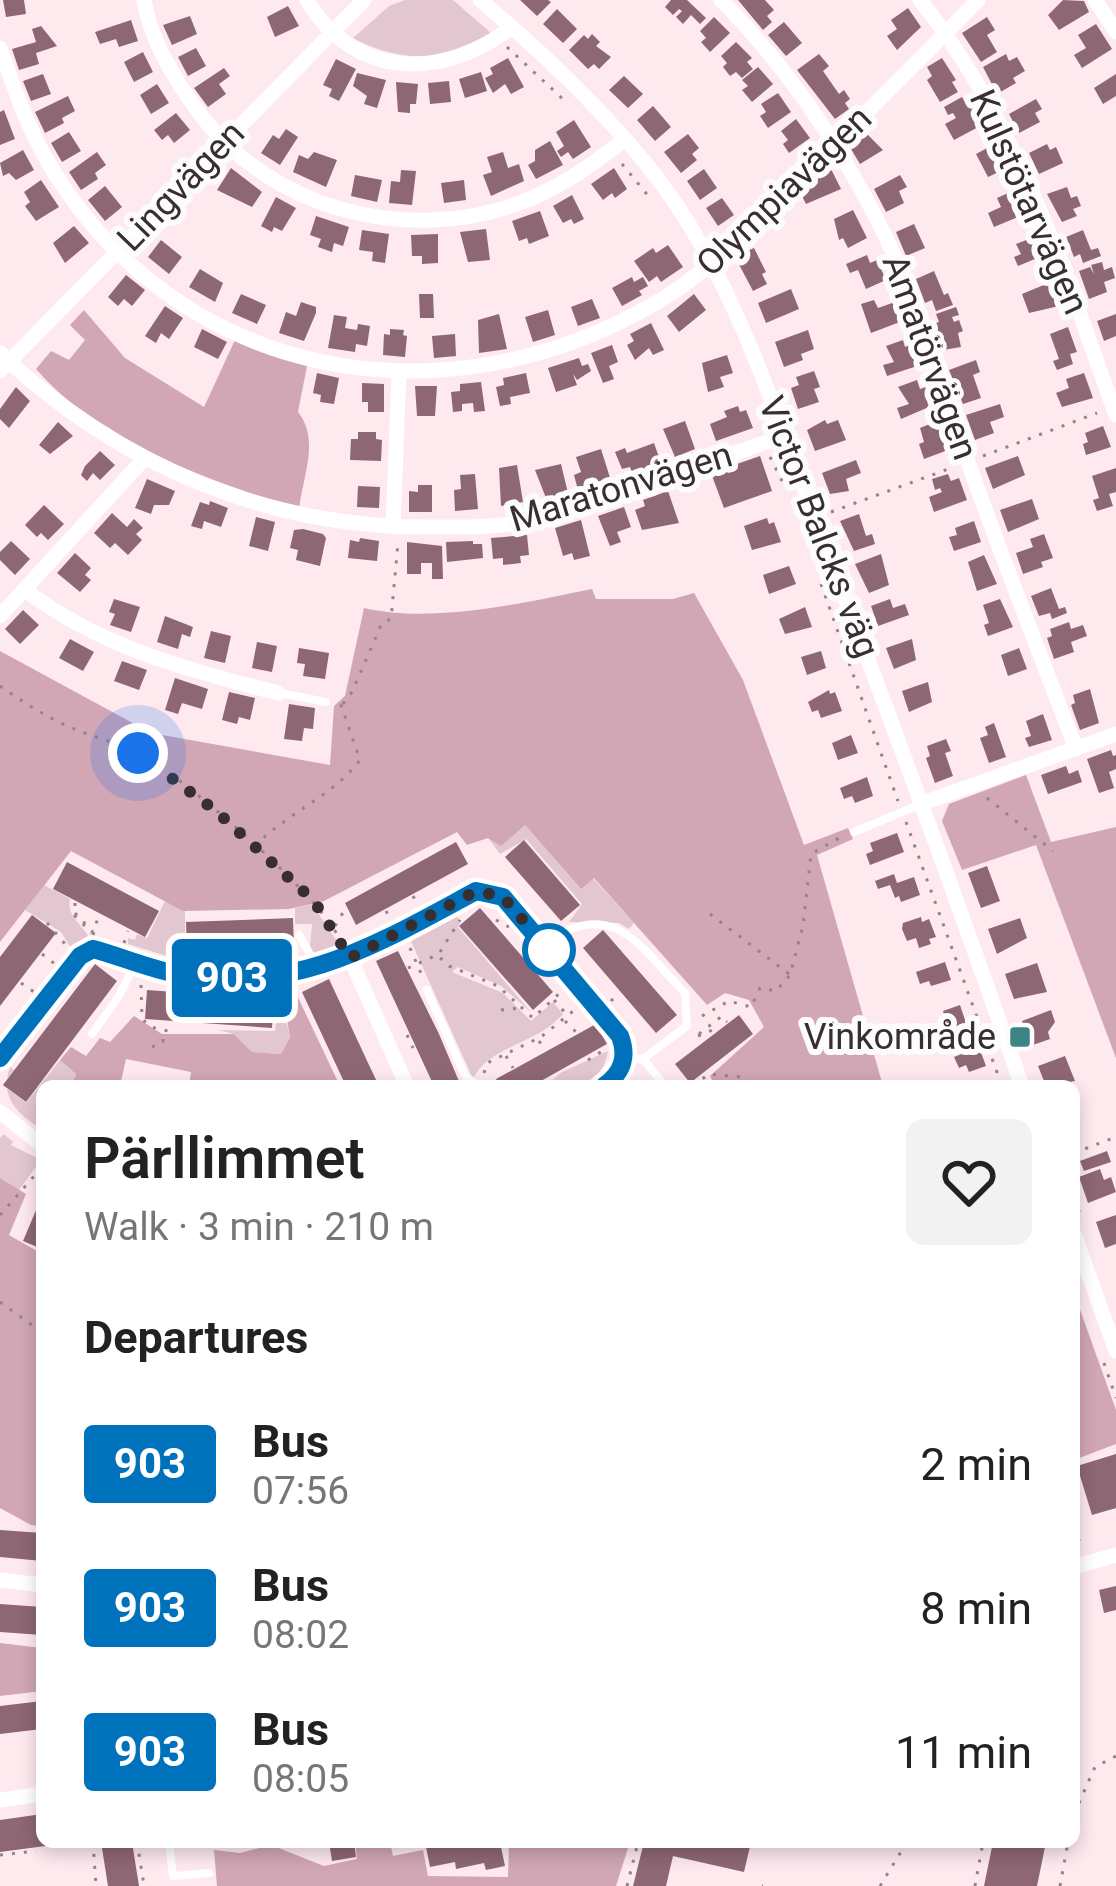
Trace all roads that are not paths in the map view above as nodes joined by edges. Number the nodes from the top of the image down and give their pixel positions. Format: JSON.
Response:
{"nodes":[{"id":1,"x":144,"y":0,"type":"edge"},
{"id":2,"x":307,"y":0,"type":"edge"},
{"id":3,"x":363,"y":0,"type":"edge"},
{"id":4,"x":480,"y":0,"type":"edge"},
{"id":5,"x":721,"y":0,"type":"edge"},
{"id":6,"x":920,"y":0,"type":"edge"},
{"id":7,"x":978,"y":0,"type":"edge"},
{"id":8,"x":1095,"y":0,"type":"edge"},
{"id":9,"x":506,"y":32,"type":"junction"},
{"id":10,"x":946,"y":32,"type":"junction"},
{"id":11,"x":1116,"y":32,"type":"edge"},
{"id":12,"x":331,"y":34,"type":"junction"},
{"id":13,"x":0,"y":48,"type":"edge"},
{"id":14,"x":624,"y":140,"type":"junction"},
{"id":15,"x":224,"y":141,"type":"junction"},
{"id":16,"x":835,"y":144,"type":"junction"},
{"id":17,"x":118,"y":250,"type":"junction"},
{"id":18,"x":713,"y":264,"type":"junction"},
{"id":19,"x":3,"y":362,"type":"edge"},
{"id":20,"x":399,"y":372,"type":"junction"},
{"id":21,"x":1116,"y":415,"type":"edge"},
{"id":22,"x":783,"y":436,"type":"junction"},
{"id":23,"x":143,"y":460,"type":"junction"},
{"id":24,"x":393,"y":527,"type":"junction"},
{"id":25,"x":25,"y":590,"type":"junction"},
{"id":26,"x":0,"y":616,"type":"edge"},
{"id":27,"x":278,"y":693,"type":"joint"},
{"id":28,"x":326,"y":702,"type":"road end"},
{"id":29,"x":1116,"y":734,"type":"edge"},
{"id":30,"x":1076,"y":749,"type":"junction"},
{"id":31,"x":923,"y":803,"type":"junction"},
{"id":32,"x":854,"y":832,"type":"road end"},
{"id":33,"x":299,"y":935,"type":"dead end"},
{"id":34,"x":543,"y":943,"type":"junction"},
{"id":35,"x":350,"y":958,"type":"junction"},
{"id":36,"x":140,"y":963,"type":"junction"},
{"id":37,"x":316,"y":967,"type":"junction"},
{"id":38,"x":427,"y":991,"type":"road end"},
{"id":39,"x":92,"y":1034,"type":"dead end"},
{"id":40,"x":0,"y":1058,"type":"edge"},
{"id":41,"x":624,"y":1059,"type":"junction"},
{"id":42,"x":643,"y":1059,"type":"junction"},
{"id":43,"x":404,"y":1080,"type":"edge"},
{"id":44,"x":471,"y":1080,"type":"edge"},
{"id":45,"x":609,"y":1080,"type":"edge"},
{"id":46,"x":660,"y":1080,"type":"edge"},
{"id":47,"x":1020,"y":1080,"type":"edge"},
{"id":48,"x":0,"y":1112,"type":"edge"},
{"id":49,"x":36,"y":1137,"type":"edge"},
{"id":50,"x":1080,"y":1251,"type":"edge"},
{"id":51,"x":1116,"y":1351,"type":"edge"},
{"id":52,"x":1116,"y":1555,"type":"edge"},
{"id":53,"x":1081,"y":1565,"type":"edge"},
{"id":54,"x":0,"y":1580,"type":"edge"},
{"id":55,"x":36,"y":1584,"type":"edge"},
{"id":56,"x":36,"y":1795,"type":"edge"},
{"id":57,"x":0,"y":1800,"type":"edge"},
{"id":58,"x":170,"y":1848,"type":"edge"},
{"id":59,"x":209,"y":1873,"type":"dead end"}],
"edges":[{"from":1,"to":15,"type":"street"},
{"from":2,"to":12,"type":"street"},
{"from":3,"to":12,"type":"street","name":"Lingvägen"},
{"from":4,"to":9,"type":"street","name":"Victor Balcks väg"},
{"from":5,"to":16,"type":"street","name":"Amatörvägen"},
{"from":6,"to":10,"type":"street","name":"Kulstötarvägen"},
{"from":7,"to":10,"type":"street","name":"Olympiavägen"},
{"from":8,"to":11,"type":"street"},
{"from":9,"to":12,"type":"street"},
{"from":9,"to":14,"type":"street","name":"Victor Balcks väg"},
{"from":10,"to":16,"type":"street","name":"Olympiavägen"},
{"from":10,"to":21,"type":"street","name":"Kulstötarvägen"},
{"from":12,"to":15,"type":"street","name":"Lingvägen"},
{"from":13,"to":17,"type":"street","name":"Olympiavägen"},
{"from":14,"to":15,"type":"street"},
{"from":14,"to":18,"type":"street","name":"Victor Balcks väg"},
{"from":15,"to":17,"type":"street","name":"Lingvägen"},
{"from":16,"to":18,"type":"street","name":"Olympiavägen"},
{"from":16,"to":30,"type":"street","name":"Amatörvägen"},
{"from":17,"to":19,"type":"street","name":"Lingvägen"},
{"from":17,"to":20,"type":"street","name":"Olympiavägen"},
{"from":18,"to":20,"type":"street","name":"Olympiavägen"},
{"from":18,"to":22,"type":"street","name":"Victor Balcks väg"},
{"from":19,"to":23,"type":"street","name":"Maratonvägen"},
{"from":20,"to":24,"type":"street"},
{"from":22,"to":24,"type":"street","name":"Maratonvägen"},
{"from":22,"to":31,"type":"street","name":"Victor Balcks väg"},
{"from":23,"to":24,"type":"street","name":"Maratonvägen"},
{"from":23,"to":25,"type":"street"},
{"from":25,"to":26,"type":"street"},
{"from":25,"to":27,"type":"street"},
{"from":27,"to":28,"type":"lane"},
{"from":29,"to":30,"type":"street"},
{"from":30,"to":31,"type":"street"},
{"from":31,"to":32,"type":"lane"},
{"from":31,"to":47,"type":"street","name":"Victor Balcks väg"},
{"from":33,"to":37,"type":"lane"},
{"from":34,"to":35,"type":"street"},
{"from":34,"to":41,"type":"street"},
{"from":34,"to":42,"type":"lane"},
{"from":35,"to":37,"type":"street"},
{"from":35,"to":43,"type":"street"},
{"from":36,"to":37,"type":"street"},
{"from":36,"to":39,"type":"lane"},
{"from":36,"to":40,"type":"street"},
{"from":38,"to":44,"type":"lane"},
{"from":41,"to":42,"type":"lane"},
{"from":41,"to":45,"type":"street"},
{"from":42,"to":46,"type":"lane"},
{"from":48,"to":49,"type":"street"},
{"from":50,"to":51,"type":"street"},
{"from":52,"to":53,"type":"street"},
{"from":54,"to":55,"type":"street"},
{"from":56,"to":57,"type":"street"},
{"from":58,"to":59,"type":"lane"}]}
